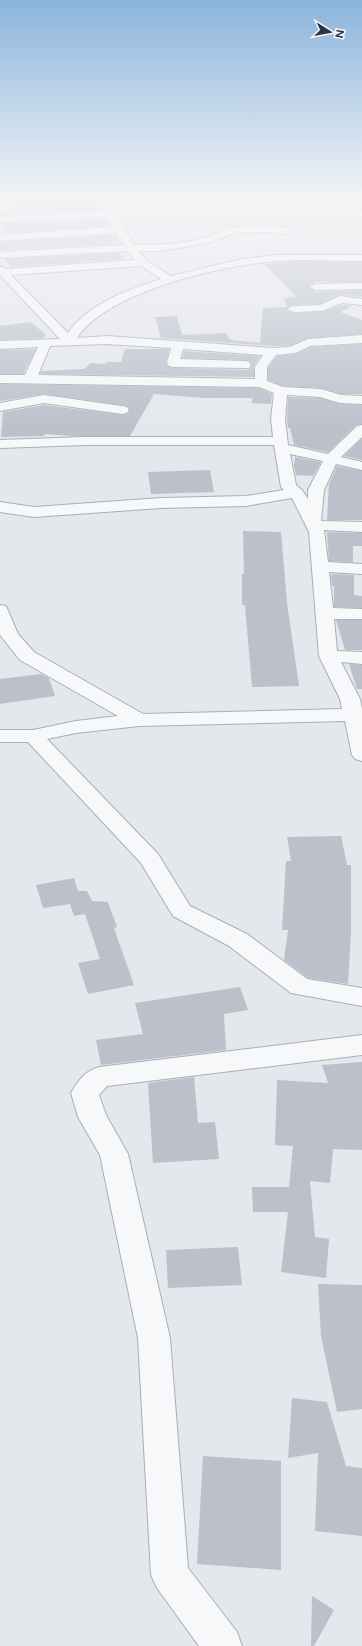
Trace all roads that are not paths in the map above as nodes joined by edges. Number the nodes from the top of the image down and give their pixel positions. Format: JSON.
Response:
{"nodes":[{"id":1,"x":7,"y":276,"type":"edge"},
{"id":2,"x":163,"y":276,"type":"edge"},
{"id":3,"x":187,"y":276,"type":"edge"},
{"id":4,"x":170,"y":280,"type":"junction"},
{"id":5,"x":362,"y":286,"type":"edge"},
{"id":6,"x":315,"y":287,"type":"dead end"},
{"id":7,"x":362,"y":302,"type":"edge"},
{"id":8,"x":294,"y":310,"type":"dead end"},
{"id":9,"x":362,"y":339,"type":"edge"},
{"id":10,"x":69,"y":341,"type":"junction"},
{"id":11,"x":45,"y":344,"type":"junction"},
{"id":12,"x":0,"y":345,"type":"edge"},
{"id":13,"x":178,"y":345,"type":"junction"},
{"id":14,"x":272,"y":352,"type":"junction"},
{"id":15,"x":261,"y":366,"type":"junction"},
{"id":16,"x":0,"y":379,"type":"edge"},
{"id":17,"x":29,"y":380,"type":"junction"},
{"id":18,"x":261,"y":383,"type":"junction"},
{"id":19,"x":362,"y":388,"type":"edge"},
{"id":20,"x":281,"y":391,"type":"junction"},
{"id":21,"x":321,"y":393,"type":"junction"},
{"id":22,"x":362,"y":400,"type":"edge"},
{"id":23,"x":0,"y":407,"type":"edge"},
{"id":24,"x":122,"y":410,"type":"dead end"},
{"id":25,"x":362,"y":429,"type":"edge"},
{"id":26,"x":0,"y":444,"type":"edge"},
{"id":27,"x":281,"y":444,"type":"junction"},
{"id":28,"x":331,"y":459,"type":"junction"},
{"id":29,"x":362,"y":466,"type":"edge"},
{"id":30,"x":297,"y":493,"type":"junction"},
{"id":31,"x":0,"y":507,"type":"edge"},
{"id":32,"x":313,"y":525,"type":"junction"},
{"id":33,"x":362,"y":528,"type":"edge"},
{"id":34,"x":320,"y":567,"type":"junction"},
{"id":35,"x":362,"y":569,"type":"edge"},
{"id":36,"x":0,"y":610,"type":"edge"},
{"id":37,"x":324,"y":613,"type":"junction"},
{"id":38,"x":362,"y":614,"type":"edge"},
{"id":39,"x":328,"y":656,"type":"junction"},
{"id":40,"x":362,"y":658,"type":"edge"},
{"id":41,"x":353,"y":715,"type":"junction"},
{"id":42,"x":139,"y":720,"type":"junction"},
{"id":43,"x":0,"y":736,"type":"edge"},
{"id":44,"x":33,"y":736,"type":"junction"},
{"id":45,"x":362,"y":755,"type":"edge"},
{"id":46,"x":362,"y":997,"type":"edge"},
{"id":47,"x":362,"y":1045,"type":"edge"},
{"id":48,"x":223,"y":1646,"type":"edge"}],
"edges":[{"from":1,"to":10,"type":"street"},
{"from":2,"to":4,"type":"street"},
{"from":3,"to":4,"type":"street"},
{"from":4,"to":10,"type":"street"},
{"from":5,"to":6,"type":"street"},
{"from":7,"to":8,"type":"street"},
{"from":9,"to":14,"type":"street"},
{"from":10,"to":11,"type":"street"},
{"from":10,"to":13,"type":"street"},
{"from":11,"to":12,"type":"street"},
{"from":11,"to":17,"type":"street"},
{"from":13,"to":14,"type":"street"},
{"from":13,"to":15,"type":"street"},
{"from":14,"to":15,"type":"street"},
{"from":15,"to":18,"type":"street"},
{"from":16,"to":17,"type":"street"},
{"from":17,"to":18,"type":"street"},
{"from":18,"to":20,"type":"street"},
{"from":19,"to":21,"type":"street"},
{"from":20,"to":21,"type":"street"},
{"from":20,"to":27,"type":"street"},
{"from":21,"to":22,"type":"street"},
{"from":23,"to":24,"type":"street"},
{"from":25,"to":28,"type":"street"},
{"from":26,"to":27,"type":"street"},
{"from":27,"to":28,"type":"street"},
{"from":27,"to":30,"type":"street"},
{"from":28,"to":29,"type":"street"},
{"from":28,"to":32,"type":"street"},
{"from":30,"to":31,"type":"street"},
{"from":30,"to":32,"type":"street"},
{"from":32,"to":33,"type":"street"},
{"from":32,"to":34,"type":"street"},
{"from":34,"to":35,"type":"street"},
{"from":34,"to":37,"type":"street"},
{"from":36,"to":42,"type":"street"},
{"from":37,"to":38,"type":"street"},
{"from":37,"to":39,"type":"street"},
{"from":39,"to":40,"type":"street"},
{"from":39,"to":41,"type":"street"},
{"from":41,"to":42,"type":"street"},
{"from":41,"to":45,"type":"street"},
{"from":42,"to":44,"type":"street"},
{"from":43,"to":44,"type":"street"},
{"from":44,"to":46,"type":"street"},
{"from":47,"to":48,"type":"street"}]}
